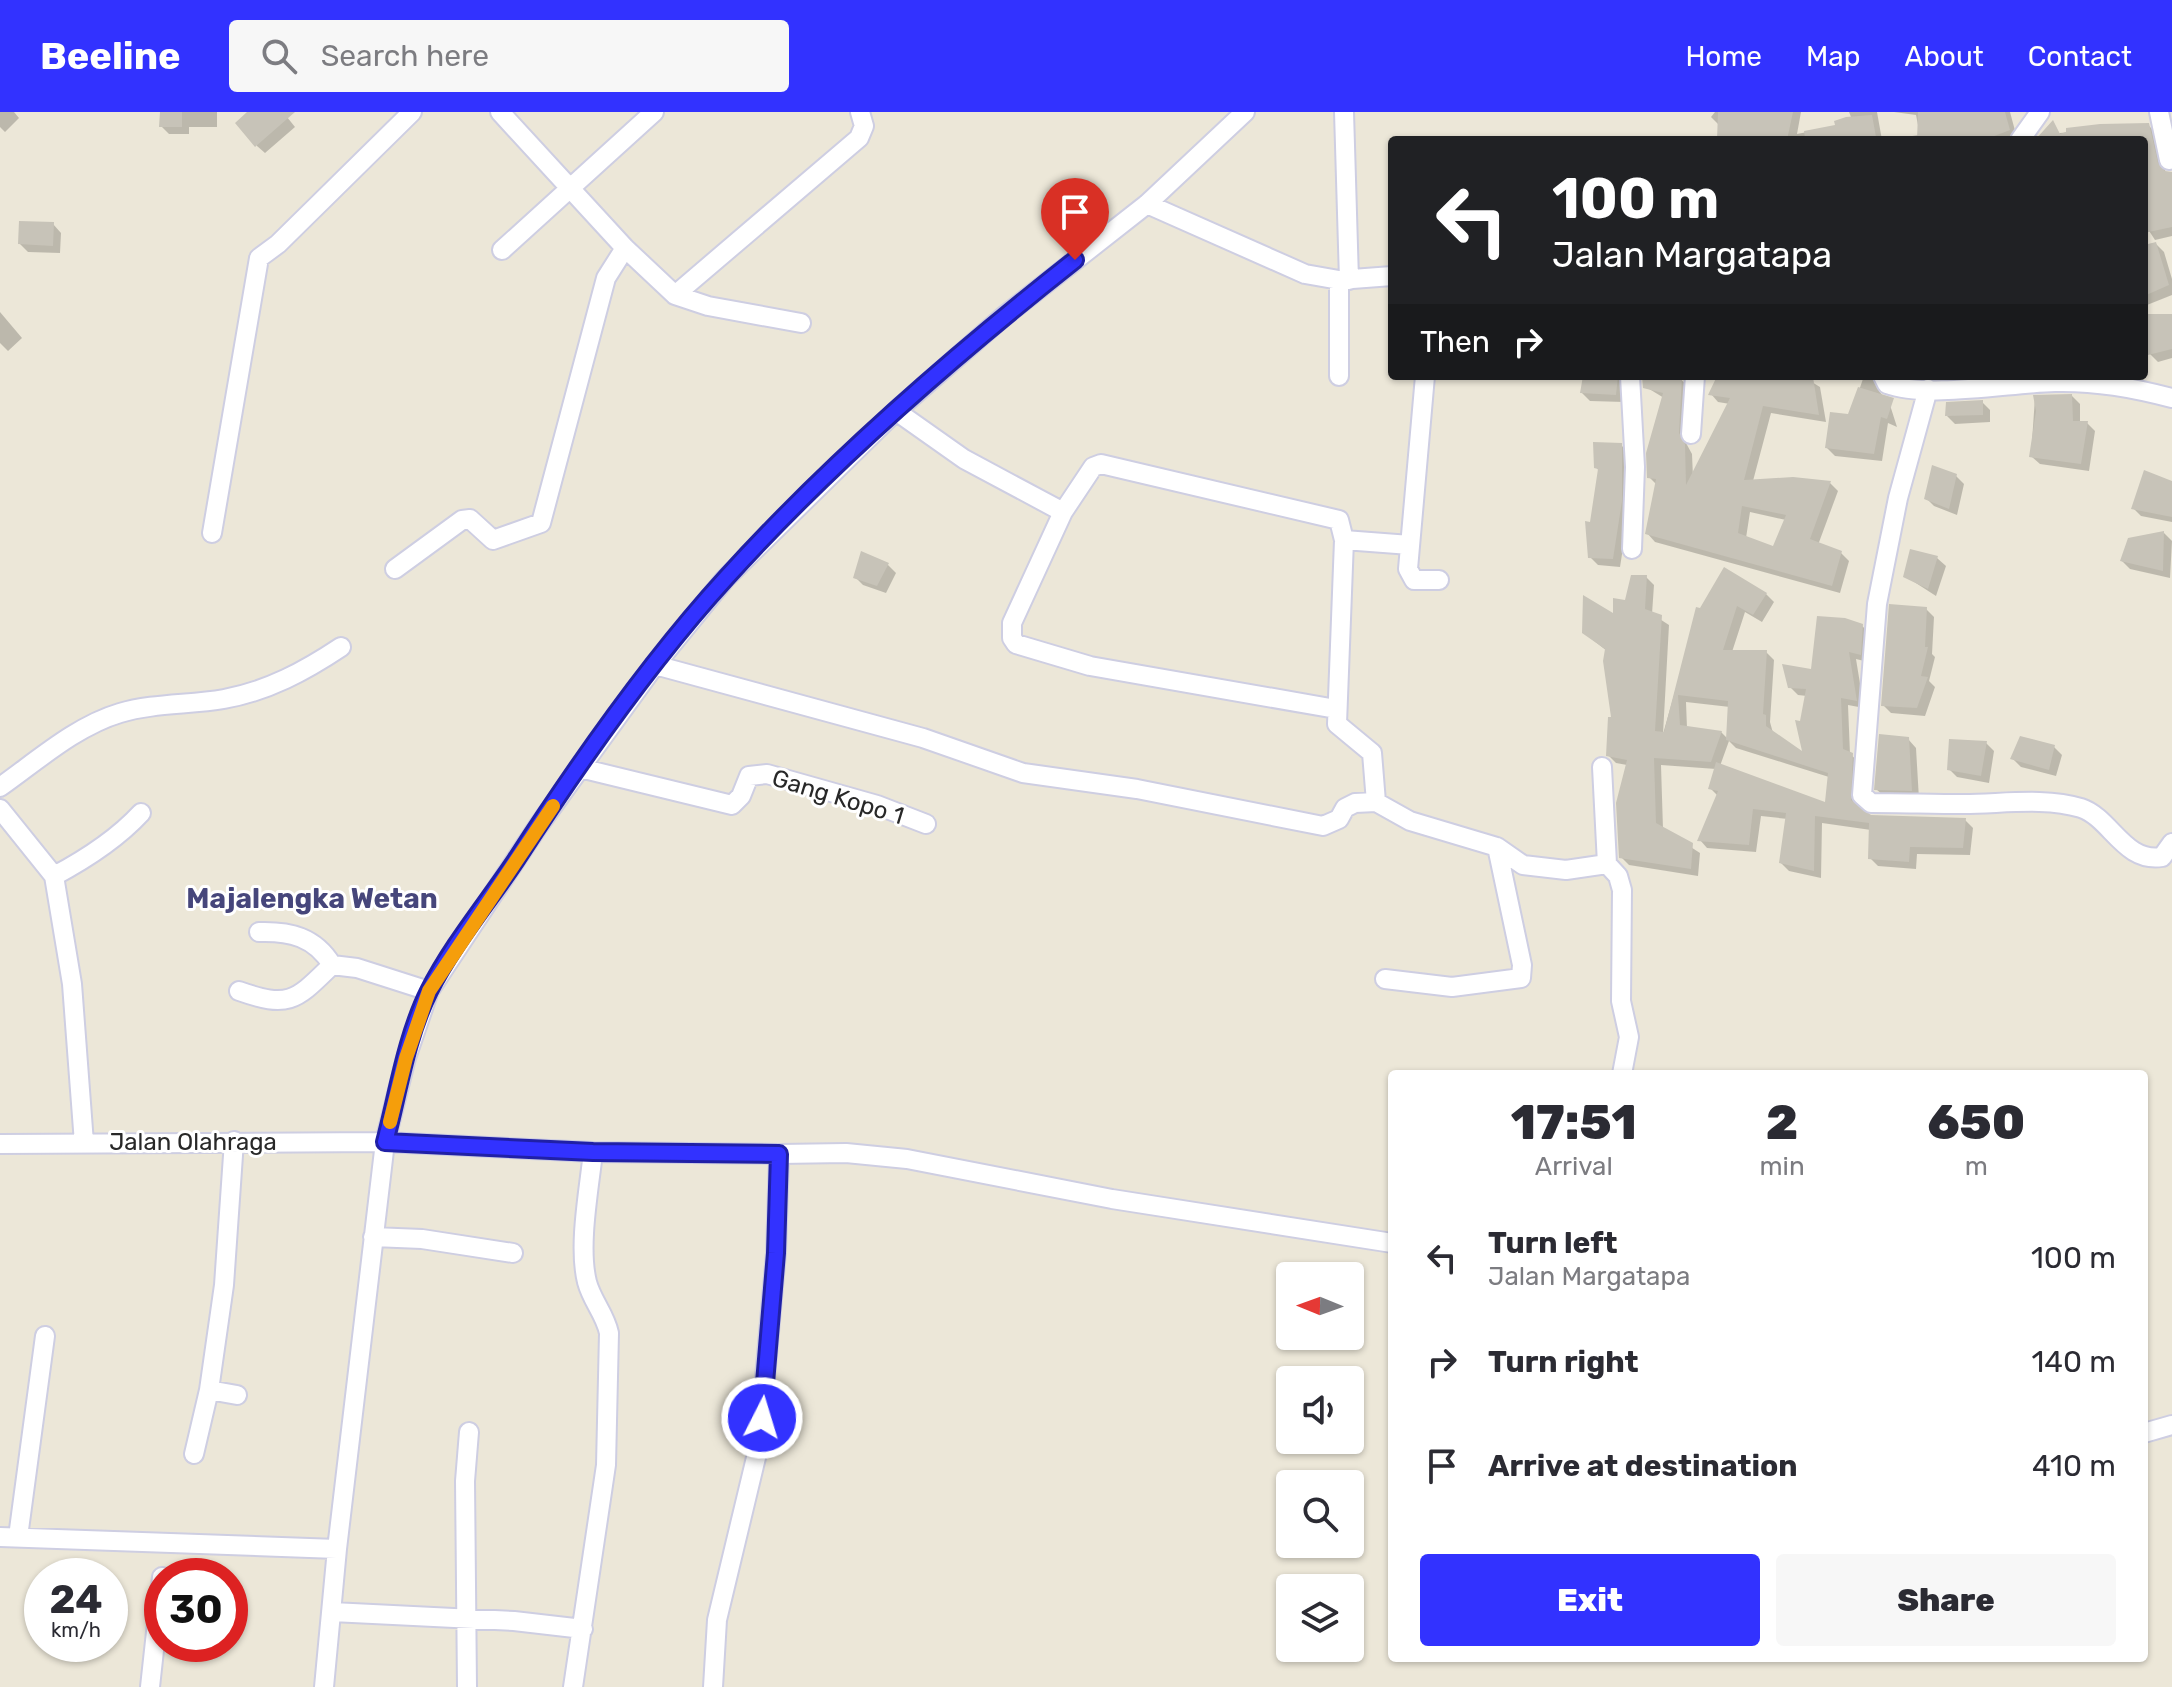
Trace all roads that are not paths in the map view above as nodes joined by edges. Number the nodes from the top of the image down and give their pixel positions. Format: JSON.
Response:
{"nodes":[{"id":1,"x":412,"y":112,"type":"edge"},
{"id":2,"x":500,"y":112,"type":"edge"},
{"id":3,"x":654,"y":112,"type":"edge"},
{"id":4,"x":860,"y":112,"type":"edge"},
{"id":5,"x":1245,"y":112,"type":"edge"},
{"id":6,"x":1344,"y":112,"type":"edge"},
{"id":7,"x":2040,"y":112,"type":"edge"},
{"id":8,"x":2159,"y":112,"type":"edge"},
{"id":9,"x":2023,"y":136,"type":"edge"},
{"id":10,"x":2169,"y":160,"type":"dead end"},
{"id":11,"x":570,"y":189,"type":"junction"},
{"id":12,"x":1147,"y":204,"type":"junction"},
{"id":13,"x":625,"y":248,"type":"junction"},
{"id":14,"x":502,"y":250,"type":"dead end"},
{"id":15,"x":1388,"y":276,"type":"edge"},
{"id":16,"x":1344,"y":280,"type":"junction"},
{"id":17,"x":675,"y":295,"type":"junction"},
{"id":18,"x":801,"y":323,"type":"dead end"},
{"id":19,"x":1339,"y":376,"type":"dead end"},
{"id":20,"x":1425,"y":380,"type":"edge"},
{"id":21,"x":1630,"y":380,"type":"edge"},
{"id":22,"x":1695,"y":380,"type":"edge"},
{"id":23,"x":1885,"y":380,"type":"edge"},
{"id":24,"x":1928,"y":389,"type":"junction"},
{"id":25,"x":2172,"y":398,"type":"edge"},
{"id":26,"x":896,"y":411,"type":"junction"},
{"id":27,"x":1691,"y":434,"type":"dead end"},
{"id":28,"x":1063,"y":512,"type":"junction"},
{"id":29,"x":212,"y":533,"type":"dead end"},
{"id":30,"x":1344,"y":540,"type":"junction"},
{"id":31,"x":1410,"y":545,"type":"junction"},
{"id":32,"x":1632,"y":549,"type":"dead end"},
{"id":33,"x":395,"y":569,"type":"dead end"},
{"id":34,"x":1439,"y":580,"type":"dead end"},
{"id":35,"x":341,"y":647,"type":"dead end"},
{"id":36,"x":655,"y":665,"type":"junction"},
{"id":37,"x":1336,"y":709,"type":"junction"},
{"id":38,"x":1602,"y":767,"type":"dead end"},
{"id":39,"x":580,"y":768,"type":"junction"},
{"id":40,"x":0,"y":787,"type":"edge"},
{"id":41,"x":1376,"y":802,"type":"junction"},
{"id":42,"x":0,"y":809,"type":"edge"},
{"id":43,"x":141,"y":813,"type":"dead end"},
{"id":44,"x":926,"y":824,"type":"dead end"},
{"id":45,"x":2172,"y":843,"type":"edge"},
{"id":46,"x":1497,"y":847,"type":"junction"},
{"id":47,"x":1607,"y":864,"type":"junction"},
{"id":48,"x":54,"y":876,"type":"junction"},
{"id":49,"x":259,"y":932,"type":"dead end"},
{"id":50,"x":332,"y":965,"type":"junction"},
{"id":51,"x":1385,"y":979,"type":"dead end"},
{"id":52,"x":239,"y":991,"type":"dead end"},
{"id":53,"x":429,"y":991,"type":"junction"},
{"id":54,"x":1623,"y":1070,"type":"edge"},
{"id":55,"x":234,"y":1141,"type":"junction"},
{"id":56,"x":385,"y":1142,"type":"junction"},
{"id":57,"x":84,"y":1143,"type":"junction"},
{"id":58,"x":0,"y":1144,"type":"edge"},
{"id":59,"x":593,"y":1152,"type":"junction"},
{"id":60,"x":779,"y":1154,"type":"junction"},
{"id":61,"x":373,"y":1237,"type":"junction"},
{"id":62,"x":1388,"y":1242,"type":"edge"},
{"id":63,"x":513,"y":1253,"type":"dead end"},
{"id":64,"x":45,"y":1336,"type":"dead end"},
{"id":65,"x":209,"y":1390,"type":"junction"},
{"id":66,"x":237,"y":1395,"type":"dead end"},
{"id":67,"x":2172,"y":1425,"type":"edge"},
{"id":68,"x":469,"y":1432,"type":"dead end"},
{"id":69,"x":2148,"y":1432,"type":"edge"},
{"id":70,"x":194,"y":1454,"type":"dead end"},
{"id":71,"x":9,"y":1537,"type":"edge"},
{"id":72,"x":165,"y":1543,"type":"junction"},
{"id":73,"x":337,"y":1549,"type":"junction"},
{"id":74,"x":164,"y":1558,"type":"edge"},
{"id":75,"x":332,"y":1612,"type":"junction"},
{"id":76,"x":468,"y":1620,"type":"junction"},
{"id":77,"x":583,"y":1629,"type":"junction"},
{"id":78,"x":153,"y":1662,"type":"edge"},
{"id":79,"x":150,"y":1687,"type":"edge"},
{"id":80,"x":324,"y":1687,"type":"edge"},
{"id":81,"x":467,"y":1687,"type":"edge"},
{"id":82,"x":573,"y":1687,"type":"edge"},
{"id":83,"x":713,"y":1687,"type":"edge"}],
"edges":[{"from":1,"to":29,"type":"street"},
{"from":2,"to":11,"type":"street"},
{"from":3,"to":11,"type":"street"},
{"from":4,"to":17,"type":"street"},
{"from":5,"to":12,"type":"street"},
{"from":6,"to":16,"type":"street"},
{"from":7,"to":9,"type":"street"},
{"from":8,"to":10,"type":"street"},
{"from":11,"to":13,"type":"street"},
{"from":11,"to":14,"type":"street"},
{"from":12,"to":16,"type":"street"},
{"from":12,"to":26,"type":"street"},
{"from":13,"to":17,"type":"street"},
{"from":13,"to":33,"type":"street"},
{"from":15,"to":16,"type":"street"},
{"from":16,"to":19,"type":"street"},
{"from":17,"to":18,"type":"street"},
{"from":20,"to":31,"type":"street"},
{"from":21,"to":32,"type":"street"},
{"from":22,"to":27,"type":"street"},
{"from":23,"to":24,"type":"street"},
{"from":24,"to":25,"type":"street"},
{"from":24,"to":45,"type":"street"},
{"from":26,"to":28,"type":"street"},
{"from":26,"to":36,"type":"street"},
{"from":28,"to":30,"type":"street"},
{"from":28,"to":37,"type":"street"},
{"from":30,"to":31,"type":"street"},
{"from":30,"to":37,"type":"street"},
{"from":31,"to":34,"type":"street"},
{"from":35,"to":40,"type":"street"},
{"from":36,"to":39,"type":"street"},
{"from":36,"to":41,"type":"street"},
{"from":37,"to":41,"type":"street"},
{"from":38,"to":47,"type":"street"},
{"from":39,"to":44,"type":"street","name":"Gang Kopo 1"},
{"from":39,"to":53,"type":"street"},
{"from":41,"to":46,"type":"street"},
{"from":42,"to":48,"type":"street"},
{"from":43,"to":48,"type":"street"},
{"from":46,"to":47,"type":"street"},
{"from":46,"to":51,"type":"street"},
{"from":47,"to":54,"type":"street"},
{"from":48,"to":57,"type":"street"},
{"from":49,"to":50,"type":"street"},
{"from":50,"to":52,"type":"street"},
{"from":50,"to":53,"type":"street"},
{"from":53,"to":56,"type":"street"},
{"from":55,"to":56,"type":"street","name":"Jalan Olahraga"},
{"from":55,"to":57,"type":"street","name":"Jalan Olahraga"},
{"from":55,"to":65,"type":"street"},
{"from":56,"to":59,"type":"street","name":"Jalan Olahraga"},
{"from":56,"to":61,"type":"street"},
{"from":57,"to":58,"type":"street","name":"Jalan Olahraga"},
{"from":59,"to":60,"type":"street","name":"Jalan Olahraga"},
{"from":59,"to":77,"type":"street"},
{"from":60,"to":62,"type":"street","name":"Jalan Olahraga"},
{"from":60,"to":83,"type":"street"},
{"from":61,"to":63,"type":"street"},
{"from":61,"to":73,"type":"street"},
{"from":64,"to":71,"type":"street"},
{"from":65,"to":66,"type":"street"},
{"from":65,"to":70,"type":"street"},
{"from":67,"to":69,"type":"street"},
{"from":68,"to":76,"type":"street"},
{"from":71,"to":72,"type":"street"},
{"from":72,"to":73,"type":"street"},
{"from":72,"to":74,"type":"street"},
{"from":73,"to":75,"type":"street"},
{"from":75,"to":76,"type":"street"},
{"from":75,"to":80,"type":"street"},
{"from":76,"to":77,"type":"street"},
{"from":76,"to":81,"type":"street"},
{"from":77,"to":82,"type":"street"},
{"from":78,"to":79,"type":"street"}]}
